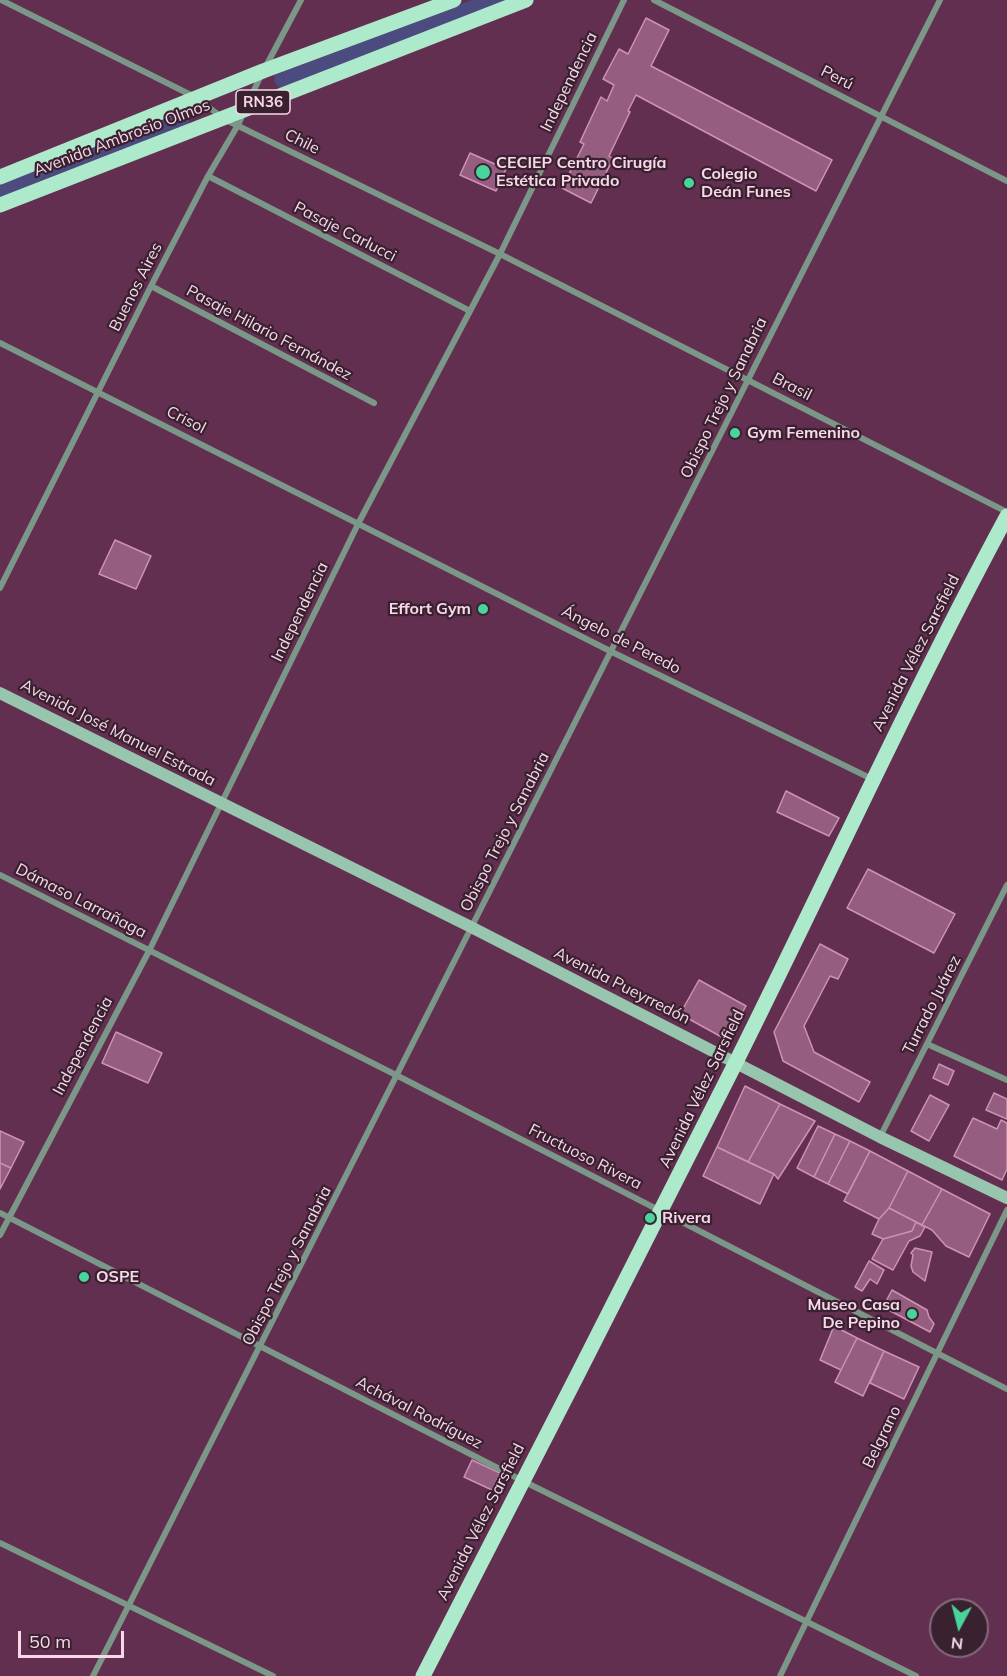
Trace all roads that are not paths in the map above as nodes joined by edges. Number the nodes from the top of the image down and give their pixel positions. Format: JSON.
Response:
{"nodes":[{"id":1,"x":1,"y":0,"type":"edge"},
{"id":2,"x":301,"y":0,"type":"edge"},
{"id":3,"x":454,"y":0,"type":"edge"},
{"id":4,"x":526,"y":0,"type":"edge"},
{"id":5,"x":624,"y":0,"type":"edge"},
{"id":6,"x":654,"y":0,"type":"edge"},
{"id":7,"x":940,"y":0,"type":"edge"},
{"id":8,"x":263,"y":71,"type":"junction"},
{"id":9,"x":197,"y":98,"type":"junction"},
{"id":10,"x":245,"y":110,"type":"junction"},
{"id":11,"x":882,"y":116,"type":"junction"},
{"id":12,"x":231,"y":122,"type":"junction"},
{"id":13,"x":208,"y":176,"type":"junction"},
{"id":14,"x":0,"y":177,"type":"edge"},
{"id":15,"x":1007,"y":181,"type":"edge"},
{"id":16,"x":0,"y":205,"type":"edge"},
{"id":17,"x":500,"y":254,"type":"junction"},
{"id":18,"x":151,"y":286,"type":"junction"},
{"id":19,"x":470,"y":311,"type":"junction"},
{"id":20,"x":0,"y":343,"type":"edge"},
{"id":21,"x":748,"y":380,"type":"junction"},
{"id":22,"x":99,"y":392,"type":"junction"},
{"id":23,"x":374,"y":403,"type":"dead end"},
{"id":24,"x":1007,"y":514,"type":"edge"},
{"id":25,"x":359,"y":522,"type":"junction"},
{"id":26,"x":0,"y":588,"type":"edge"},
{"id":27,"x":612,"y":652,"type":"junction"},
{"id":28,"x":0,"y":693,"type":"edge"},
{"id":29,"x":872,"y":779,"type":"junction"},
{"id":30,"x":222,"y":804,"type":"junction"},
{"id":31,"x":0,"y":875,"type":"edge"},
{"id":32,"x":1007,"y":885,"type":"edge"},
{"id":33,"x":471,"y":927,"type":"junction"},
{"id":34,"x":149,"y":951,"type":"junction"},
{"id":35,"x":927,"y":1044,"type":"junction"},
{"id":36,"x":736,"y":1062,"type":"junction"},
{"id":37,"x":398,"y":1076,"type":"junction"},
{"id":38,"x":1007,"y":1080,"type":"edge"},
{"id":39,"x":880,"y":1137,"type":"junction"},
{"id":40,"x":1007,"y":1198,"type":"edge"},
{"id":41,"x":1007,"y":1210,"type":"edge"},
{"id":42,"x":661,"y":1212,"type":"junction"},
{"id":43,"x":0,"y":1213,"type":"edge"},
{"id":44,"x":9,"y":1217,"type":"junction"},
{"id":45,"x":0,"y":1235,"type":"edge"},
{"id":46,"x":261,"y":1347,"type":"junction"},
{"id":47,"x":937,"y":1354,"type":"junction"},
{"id":48,"x":1007,"y":1389,"type":"edge"},
{"id":49,"x":522,"y":1481,"type":"junction"},
{"id":50,"x":0,"y":1544,"type":"edge"},
{"id":51,"x":129,"y":1607,"type":"junction"},
{"id":52,"x":807,"y":1623,"type":"junction"},
{"id":53,"x":93,"y":1676,"type":"edge"},
{"id":54,"x":273,"y":1676,"type":"edge"},
{"id":55,"x":423,"y":1676,"type":"edge"},
{"id":56,"x":780,"y":1676,"type":"edge"},
{"id":57,"x":916,"y":1676,"type":"edge"}],
"edges":[{"from":1,"to":9,"type":"street","name":"Chile"},
{"from":2,"to":8,"type":"street"},
{"from":3,"to":8,"type":"main road","name":"Avenida Ambrosio Olmos","number":"RN36"},
{"from":4,"to":10,"type":"main road","name":"Avenida Ambrosio Olmos","number":"RN36"},
{"from":5,"to":17,"type":"street","name":"Independencia"},
{"from":6,"to":11,"type":"street","name":"Perú"},
{"from":7,"to":11,"type":"street","name":"Obispo Trejo y Sanabria"},
{"from":8,"to":9,"type":"main road","name":"Avenida Ambrosio Olmos","number":"RN36"},
{"from":8,"to":10,"type":"street"},
{"from":9,"to":12,"type":"street","name":"Chile"},
{"from":9,"to":14,"type":"main road","name":"Avenida Ambrosio Olmos","number":"RN36"},
{"from":10,"to":12,"type":"main road","name":"Avenida Ambrosio Olmos","number":"RN36"},
{"from":11,"to":15,"type":"street","name":"Perú"},
{"from":11,"to":21,"type":"street","name":"Obispo Trejo y Sanabria"},
{"from":12,"to":13,"type":"street","name":"Buenos Aires"},
{"from":12,"to":16,"type":"main road","name":"Avenida Ambrosio Olmos","number":"RN36"},
{"from":12,"to":17,"type":"street","name":"Chile"},
{"from":13,"to":18,"type":"street","name":"Buenos Aires"},
{"from":13,"to":19,"type":"street","name":"Pasaje Carlucci"},
{"from":17,"to":19,"type":"street","name":"Independencia"},
{"from":17,"to":21,"type":"street","name":"Brasil"},
{"from":18,"to":22,"type":"street","name":"Buenos Aires"},
{"from":18,"to":23,"type":"street","name":"Pasaje Hilario Fernández"},
{"from":19,"to":25,"type":"street","name":"Independencia"},
{"from":20,"to":22,"type":"street","name":"Crisol"},
{"from":21,"to":24,"type":"street","name":"Brasil"},
{"from":21,"to":27,"type":"street","name":"Obispo Trejo y Sanabria"},
{"from":22,"to":25,"type":"street","name":"Crisol"},
{"from":22,"to":26,"type":"street","name":"Buenos Aires"},
{"from":24,"to":29,"type":"main road","name":"Avenida Vélez Sarsfield"},
{"from":25,"to":27,"type":"street","name":"Ángelo de Peredo"},
{"from":25,"to":30,"type":"street","name":"Independencia"},
{"from":27,"to":29,"type":"street","name":"Ángelo de Peredo"},
{"from":27,"to":33,"type":"street","name":"Obispo Trejo y Sanabria"},
{"from":28,"to":30,"type":"main road","name":"Avenida José Manuel Estrada"},
{"from":29,"to":36,"type":"main road","name":"Avenida Vélez Sarsfield"},
{"from":30,"to":33,"type":"main road","name":"Avenida Pueyrredón"},
{"from":30,"to":34,"type":"street","name":"Independencia"},
{"from":31,"to":34,"type":"street","name":"Dámaso Larrañaga"},
{"from":32,"to":35,"type":"street","name":"Turrado Juárez"},
{"from":33,"to":36,"type":"main road","name":"Avenida Pueyrredón"},
{"from":33,"to":37,"type":"street","name":"Obispo Trejo y Sanabria"},
{"from":34,"to":37,"type":"street","name":"Fructuoso Rivera"},
{"from":34,"to":44,"type":"street","name":"Independencia"},
{"from":35,"to":38,"type":"street"},
{"from":35,"to":39,"type":"street","name":"Turrado Juárez"},
{"from":36,"to":39,"type":"main road","name":"Avenida Pueyrredón"},
{"from":36,"to":42,"type":"main road","name":"Avenida Vélez Sarsfield"},
{"from":37,"to":42,"type":"street","name":"Fructuoso Rivera"},
{"from":37,"to":46,"type":"street","name":"Obispo Trejo y Sanabria"},
{"from":39,"to":40,"type":"main road","name":"Avenida Pueyrredón"},
{"from":41,"to":47,"type":"street","name":"Belgrano"},
{"from":42,"to":47,"type":"street","name":"Fructuoso Rivera"},
{"from":42,"to":49,"type":"main road","name":"Avenida Vélez Sarsfield"},
{"from":43,"to":44,"type":"street","name":"Achával Rodríguez"},
{"from":44,"to":45,"type":"street","name":"Independencia"},
{"from":44,"to":46,"type":"street","name":"Achával Rodríguez"},
{"from":46,"to":49,"type":"street","name":"Achával Rodríguez"},
{"from":46,"to":51,"type":"street","name":"Obispo Trejo y Sanabria"},
{"from":47,"to":48,"type":"street","name":"Fructuoso Rivera"},
{"from":47,"to":52,"type":"street","name":"Belgrano"},
{"from":49,"to":52,"type":"street","name":"Achával Rodríguez"},
{"from":49,"to":55,"type":"main road","name":"Avenida Vélez Sarsfield"},
{"from":50,"to":51,"type":"street"},
{"from":51,"to":53,"type":"street","name":"Obispo Trejo y Sanabria"},
{"from":51,"to":54,"type":"street"},
{"from":52,"to":56,"type":"street","name":"Belgrano"},
{"from":52,"to":57,"type":"street","name":"Achával Rodríguez"}]}
